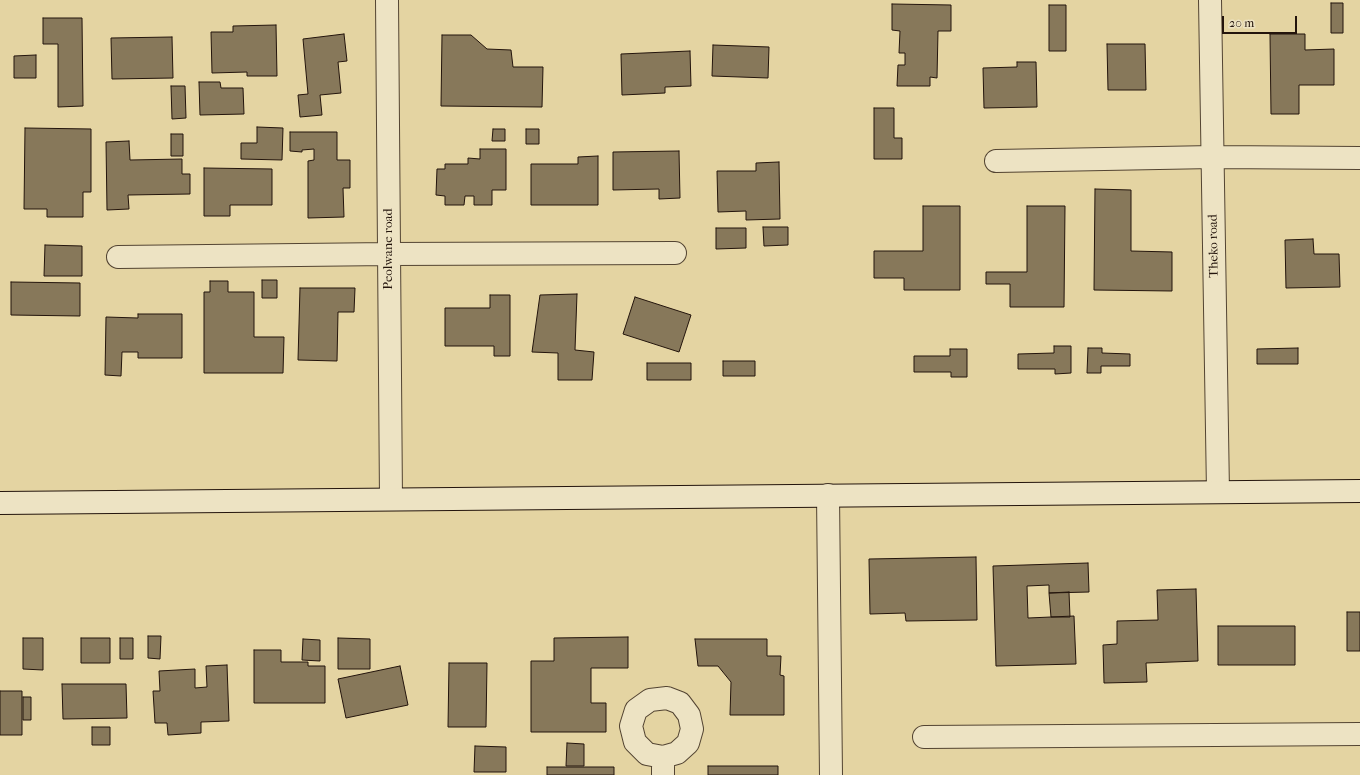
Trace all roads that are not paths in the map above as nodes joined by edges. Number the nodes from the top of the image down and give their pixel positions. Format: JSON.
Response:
{"nodes":[{"id":1,"x":387,"y":0,"type":"edge"},
{"id":2,"x":1210,"y":0,"type":"edge"},
{"id":3,"x":1213,"y":157,"type":"junction"},
{"id":4,"x":1360,"y":158,"type":"edge"},
{"id":5,"x":996,"y":161,"type":"dead end"},
{"id":6,"x":675,"y":253,"type":"dead end"},
{"id":7,"x":389,"y":254,"type":"junction"},
{"id":8,"x":118,"y":257,"type":"dead end"},
{"id":9,"x":1360,"y":491,"type":"edge"},
{"id":10,"x":1218,"y":492,"type":"junction"},
{"id":11,"x":828,"y":495,"type":"junction"},
{"id":12,"x":391,"y":499,"type":"junction"},
{"id":13,"x":0,"y":502,"type":"edge"},
{"id":14,"x":1360,"y":734,"type":"edge"},
{"id":15,"x":924,"y":737,"type":"dead end"},
{"id":16,"x":831,"y":775,"type":"edge"}],
"edges":[{"from":1,"to":7,"type":"street","name":"Peolwane road"},
{"from":2,"to":3,"type":"street","name":"Theko road"},
{"from":3,"to":4,"type":"street"},
{"from":3,"to":5,"type":"street"},
{"from":3,"to":10,"type":"street","name":"Theko road"},
{"from":6,"to":7,"type":"street"},
{"from":7,"to":8,"type":"street"},
{"from":7,"to":12,"type":"street","name":"Peolwane road"},
{"from":9,"to":10,"type":"street"},
{"from":10,"to":11,"type":"street"},
{"from":11,"to":12,"type":"street"},
{"from":11,"to":16,"type":"street"},
{"from":12,"to":13,"type":"street"},
{"from":14,"to":15,"type":"street"}]}
